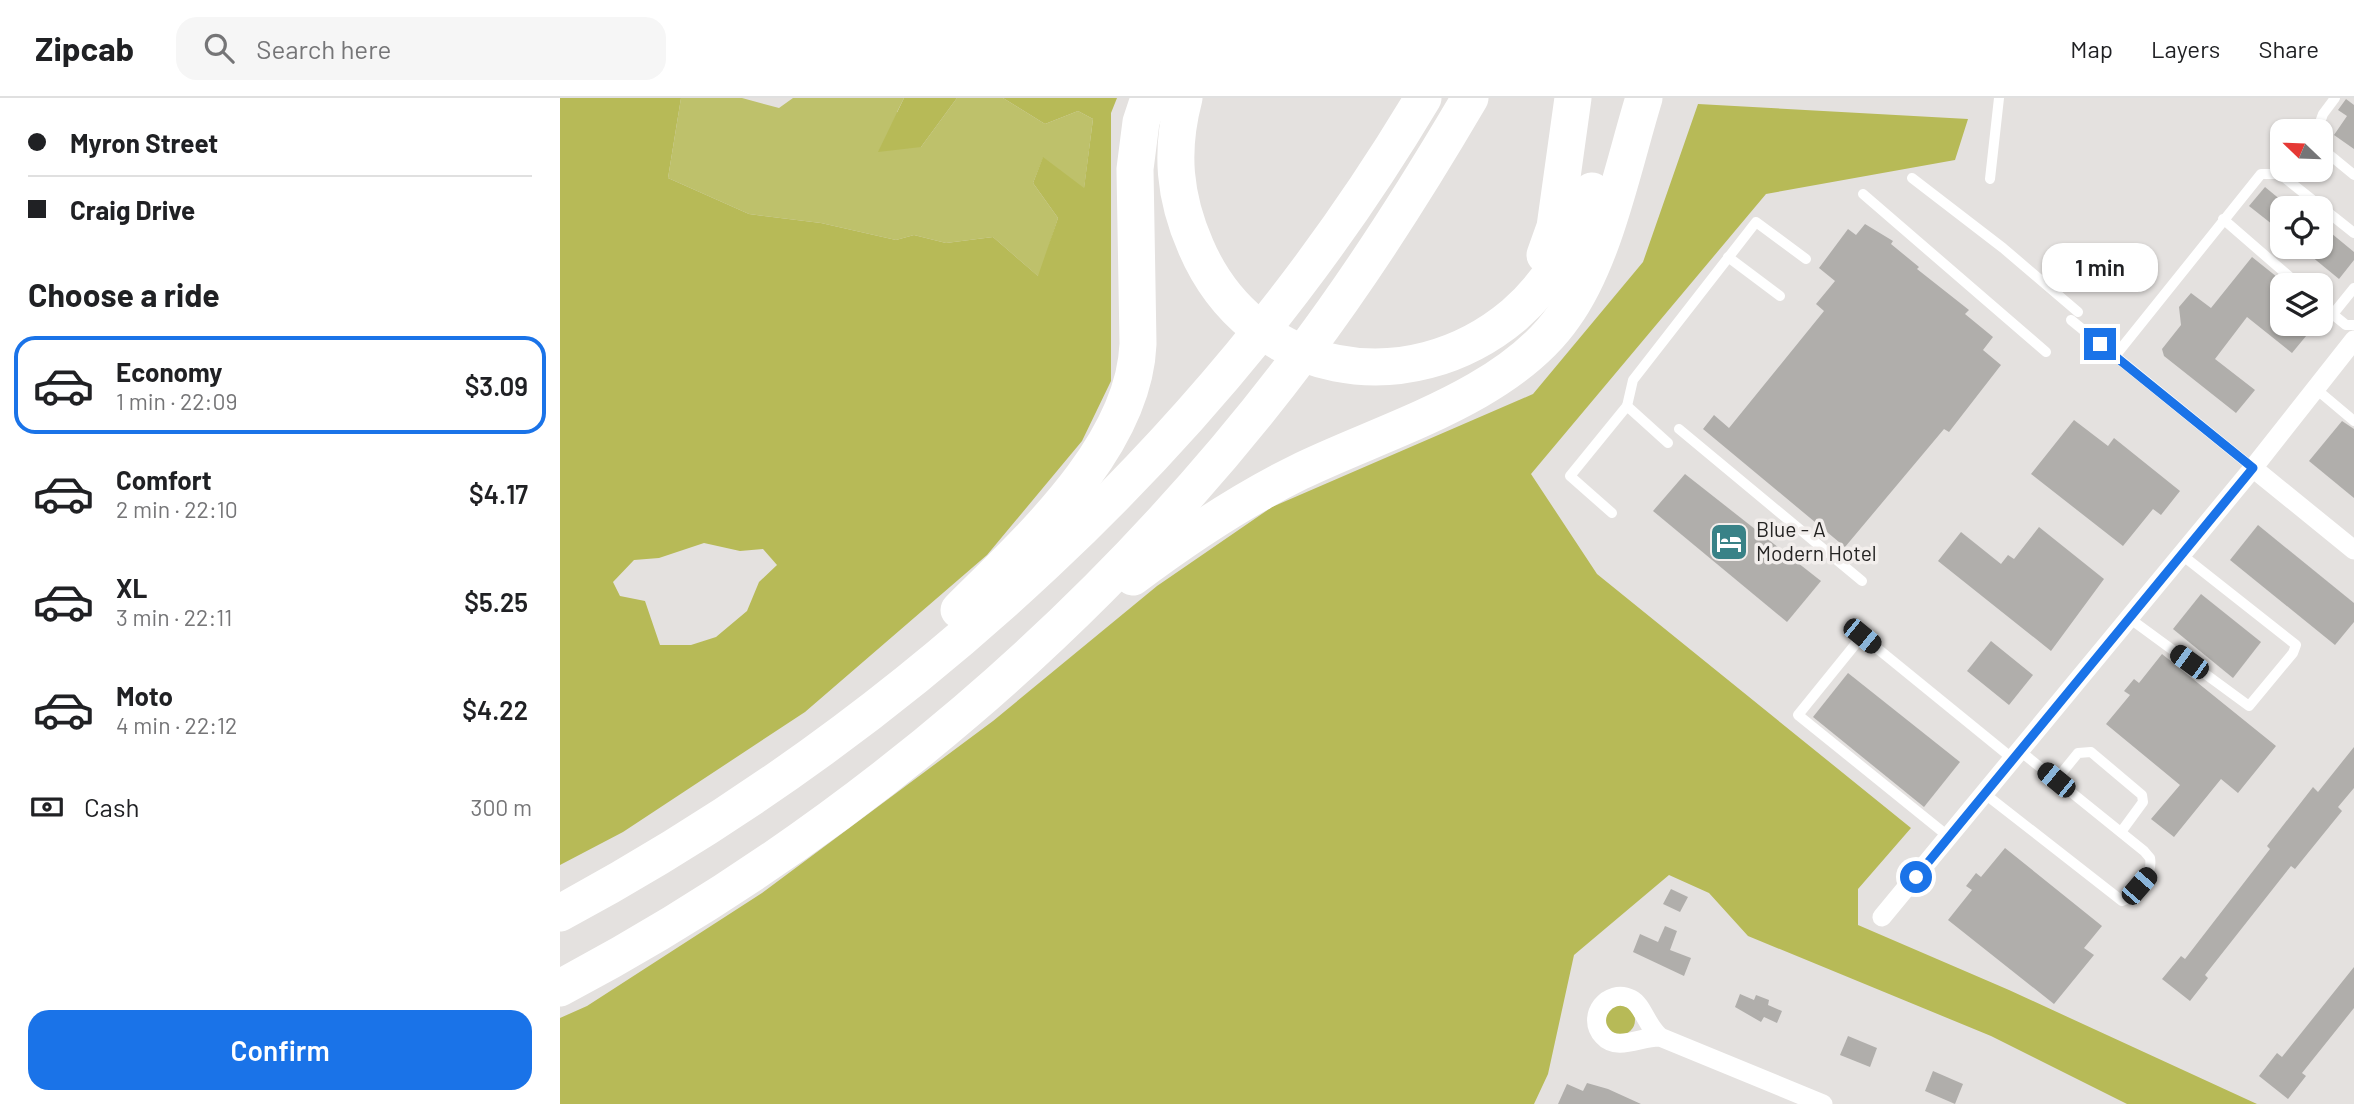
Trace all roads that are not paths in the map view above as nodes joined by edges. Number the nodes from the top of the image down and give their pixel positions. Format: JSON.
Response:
{"nodes":[{"id":1,"x":1149,"y":98,"type":"edge"},
{"id":2,"x":1184,"y":98,"type":"edge"},
{"id":3,"x":1205,"y":98,"type":"edge"},
{"id":4,"x":1423,"y":98,"type":"edge"},
{"id":5,"x":1470,"y":98,"type":"edge"},
{"id":6,"x":1573,"y":98,"type":"edge"},
{"id":7,"x":1625,"y":98,"type":"edge"},
{"id":8,"x":1644,"y":98,"type":"edge"},
{"id":9,"x":1999,"y":98,"type":"edge"},
{"id":10,"x":2335,"y":98,"type":"edge"},
{"id":11,"x":2321,"y":119,"type":"edge"},
{"id":12,"x":2333,"y":158,"type":"edge"},
{"id":13,"x":2354,"y":175,"type":"edge"},
{"id":14,"x":1912,"y":178,"type":"dead end"},
{"id":15,"x":1990,"y":179,"type":"dead end"},
{"id":16,"x":1863,"y":194,"type":"dead end"},
{"id":17,"x":2223,"y":219,"type":"junction"},
{"id":18,"x":2354,"y":233,"type":"edge"},
{"id":19,"x":1194,"y":243,"type":"junction"},
{"id":20,"x":1728,"y":257,"type":"junction"},
{"id":21,"x":1806,"y":260,"type":"dead end"},
{"id":22,"x":2285,"y":273,"type":"edge"},
{"id":23,"x":2353,"y":292,"type":"edge"},
{"id":24,"x":1780,"y":296,"type":"dead end"},
{"id":25,"x":2333,"y":314,"type":"joint"},
{"id":26,"x":2354,"y":325,"type":"edge"},
{"id":27,"x":2354,"y":340,"type":"edge"},
{"id":28,"x":2046,"y":352,"type":"dead end"},
{"id":29,"x":1448,"y":353,"type":"junction"},
{"id":30,"x":2115,"y":356,"type":"junction"},
{"id":31,"x":2316,"y":389,"type":"junction"},
{"id":32,"x":1627,"y":406,"type":"junction"},
{"id":33,"x":2354,"y":421,"type":"edge"},
{"id":34,"x":1679,"y":429,"type":"dead end"},
{"id":35,"x":1668,"y":443,"type":"dead end"},
{"id":36,"x":2253,"y":468,"type":"junction"},
{"id":37,"x":1612,"y":513,"type":"dead end"},
{"id":38,"x":2354,"y":550,"type":"edge"},
{"id":39,"x":2182,"y":555,"type":"junction"},
{"id":40,"x":1862,"y":582,"type":"dead end"},
{"id":41,"x":2129,"y":618,"type":"junction"},
{"id":42,"x":971,"y":706,"type":"junction"},
{"id":43,"x":2017,"y":755,"type":"junction"},
{"id":44,"x":782,"y":777,"type":"junction"},
{"id":45,"x":2056,"y":780,"type":"junction"},
{"id":46,"x":1985,"y":794,"type":"junction"},
{"id":47,"x":2121,"y":832,"type":"junction"},
{"id":48,"x":1949,"y":837,"type":"junction"},
{"id":49,"x":560,"y":913,"type":"edge"},
{"id":50,"x":1882,"y":917,"type":"dead end"},
{"id":51,"x":560,"y":988,"type":"edge"},
{"id":52,"x":1660,"y":1037,"type":"dead end"},
{"id":53,"x":1823,"y":1104,"type":"edge"}],
"edges":[{"from":1,"to":44,"type":"highway"},
{"from":2,"to":19,"type":"highway"},
{"from":3,"to":19,"type":"highway"},
{"from":4,"to":44,"type":"highway"},
{"from":5,"to":42,"type":"highway"},
{"from":6,"to":29,"type":"highway"},
{"from":7,"to":29,"type":"highway"},
{"from":8,"to":42,"type":"highway"},
{"from":9,"to":15,"type":"lane"},
{"from":10,"to":11,"type":"lane"},
{"from":12,"to":13,"type":"lane"},
{"from":14,"to":30,"type":"lane"},
{"from":16,"to":28,"type":"lane"},
{"from":17,"to":18,"type":"lane"},
{"from":17,"to":22,"type":"lane"},
{"from":17,"to":30,"type":"lane"},
{"from":19,"to":29,"type":"highway"},
{"from":20,"to":21,"type":"lane"},
{"from":20,"to":24,"type":"lane"},
{"from":20,"to":32,"type":"lane"},
{"from":23,"to":25,"type":"lane"},
{"from":25,"to":26,"type":"lane"},
{"from":27,"to":31,"type":"street"},
{"from":30,"to":36,"type":"lane"},
{"from":31,"to":33,"type":"lane"},
{"from":31,"to":36,"type":"street"},
{"from":32,"to":35,"type":"lane"},
{"from":32,"to":37,"type":"lane"},
{"from":34,"to":40,"type":"lane"},
{"from":36,"to":38,"type":"street"},
{"from":36,"to":39,"type":"street"},
{"from":39,"to":41,"type":"street"},
{"from":39,"to":41,"type":"lane"},
{"from":41,"to":43,"type":"street"},
{"from":42,"to":51,"type":"highway"},
{"from":43,"to":45,"type":"lane"},
{"from":43,"to":46,"type":"street"},
{"from":43,"to":48,"type":"lane"},
{"from":44,"to":49,"type":"highway"},
{"from":45,"to":47,"type":"lane"},
{"from":45,"to":47,"type":"lane"},
{"from":46,"to":47,"type":"lane"},
{"from":46,"to":48,"type":"street"},
{"from":48,"to":50,"type":"street"},
{"from":52,"to":53,"type":"street"}]}
